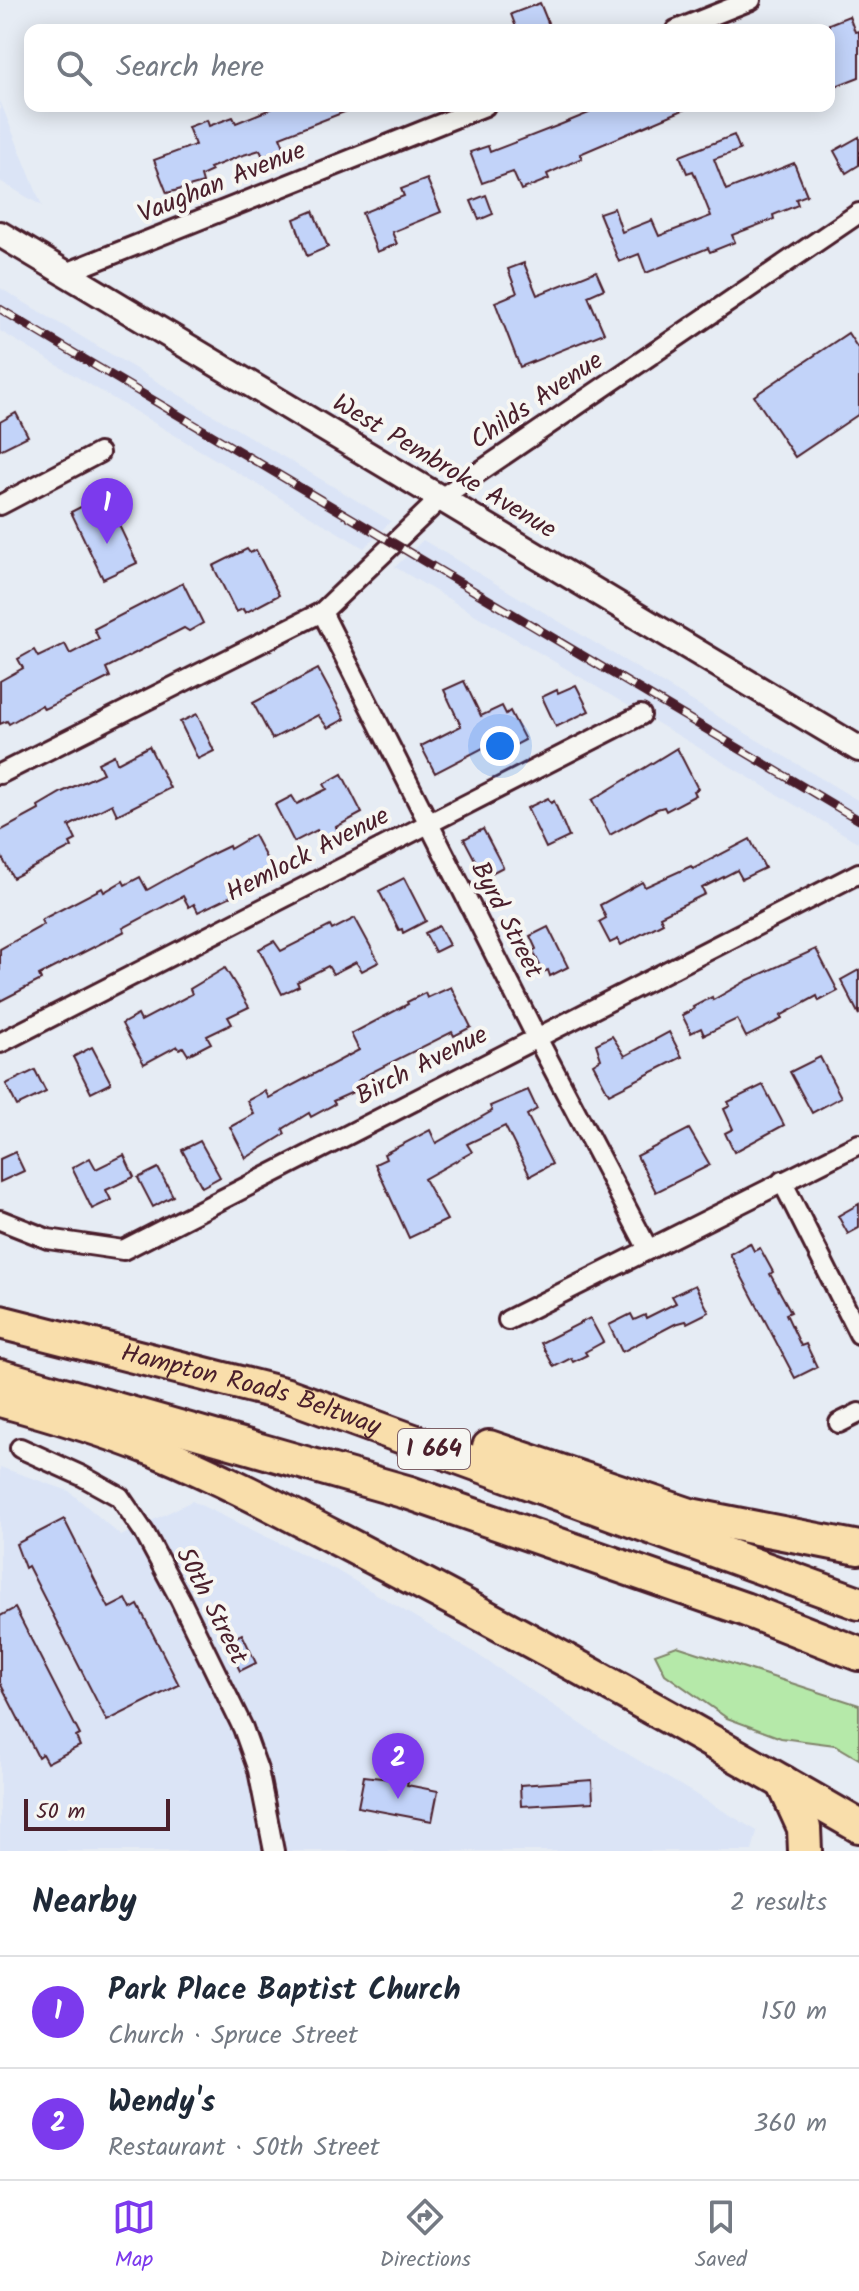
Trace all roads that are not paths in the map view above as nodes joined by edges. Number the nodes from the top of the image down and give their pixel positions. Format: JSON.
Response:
{"nodes":[{"id":1,"x":751,"y":0,"type":"edge"},
{"id":2,"x":691,"y":24,"type":"edge"},
{"id":3,"x":470,"y":112,"type":"edge"},
{"id":4,"x":859,"y":213,"type":"edge"},
{"id":5,"x":0,"y":234,"type":"edge"},
{"id":6,"x":66,"y":273,"type":"junction"},
{"id":7,"x":99,"y":453,"type":"dead end"},
{"id":8,"x":441,"y":498,"type":"junction"},
{"id":9,"x":0,"y":505,"type":"edge"},
{"id":10,"x":322,"y":612,"type":"junction"},
{"id":11,"x":641,"y":715,"type":"dead end"},
{"id":12,"x":859,"y":749,"type":"edge"},
{"id":13,"x":0,"y":774,"type":"edge"},
{"id":14,"x":428,"y":823,"type":"junction"},
{"id":15,"x":859,"y":873,"type":"edge"},
{"id":16,"x":536,"y":1036,"type":"junction"},
{"id":17,"x":0,"y":1043,"type":"edge"},
{"id":18,"x":859,"y":1144,"type":"edge"},
{"id":19,"x":782,"y":1181,"type":"junction"},
{"id":20,"x":0,"y":1220,"type":"edge"},
{"id":21,"x":648,"y":1249,"type":"junction"},
{"id":22,"x":508,"y":1320,"type":"dead end"},
{"id":23,"x":0,"y":1322,"type":"edge"},
{"id":24,"x":859,"y":1334,"type":"edge"},
{"id":25,"x":0,"y":1376,"type":"edge"},
{"id":26,"x":287,"y":1395,"type":"junction"},
{"id":27,"x":0,"y":1400,"type":"edge"},
{"id":28,"x":859,"y":1413,"type":"edge"},
{"id":29,"x":839,"y":1423,"type":"dead end"},
{"id":30,"x":20,"y":1448,"type":"dead end"},
{"id":31,"x":859,"y":1548,"type":"edge"},
{"id":32,"x":859,"y":1603,"type":"edge"},
{"id":33,"x":859,"y":1654,"type":"edge"},
{"id":34,"x":783,"y":1782,"type":"junction"},
{"id":35,"x":859,"y":1826,"type":"edge"},
{"id":36,"x":274,"y":1851,"type":"edge"},
{"id":37,"x":805,"y":1851,"type":"edge"}],
"edges":[{"from":1,"to":2,"type":"street"},
{"from":3,"to":6,"type":"street","name":"Vaughan Avenue"},
{"from":4,"to":8,"type":"street","name":"Childs Avenue"},
{"from":5,"to":6,"type":"main road","name":"West Pembroke Avenue"},
{"from":6,"to":8,"type":"main road","name":"West Pembroke Avenue"},
{"from":7,"to":9,"type":"street"},
{"from":8,"to":10,"type":"street","name":"Childs Avenue"},
{"from":8,"to":12,"type":"main road","name":"West Pembroke Avenue"},
{"from":10,"to":13,"type":"street","name":"Childs Avenue"},
{"from":10,"to":14,"type":"street","name":"Byrd Street"},
{"from":11,"to":14,"type":"street","name":"Hemlock Avenue"},
{"from":14,"to":16,"type":"street","name":"Byrd Street"},
{"from":14,"to":17,"type":"street","name":"Hemlock Avenue"},
{"from":15,"to":16,"type":"street","name":"Birch Avenue"},
{"from":16,"to":20,"type":"street","name":"Birch Avenue"},
{"from":16,"to":21,"type":"street","name":"Byrd Street"},
{"from":18,"to":19,"type":"street"},
{"from":19,"to":21,"type":"street"},
{"from":19,"to":24,"type":"street"},
{"from":21,"to":22,"type":"street"},
{"from":23,"to":26,"type":"highway","name":"Hampton Roads Beltway","number":"I 664"},
{"from":25,"to":33,"type":"highway","name":"Hampton Roads Beltway","number":"I 664"},
{"from":26,"to":31,"type":"highway"},
{"from":26,"to":32,"type":"highway","name":"Hampton Roads Beltway","number":"I 664"},
{"from":27,"to":34,"type":"highway"},
{"from":28,"to":29,"type":"street"},
{"from":30,"to":36,"type":"street","name":"50th Street"},
{"from":34,"to":35,"type":"highway"},
{"from":34,"to":37,"type":"highway"}]}
